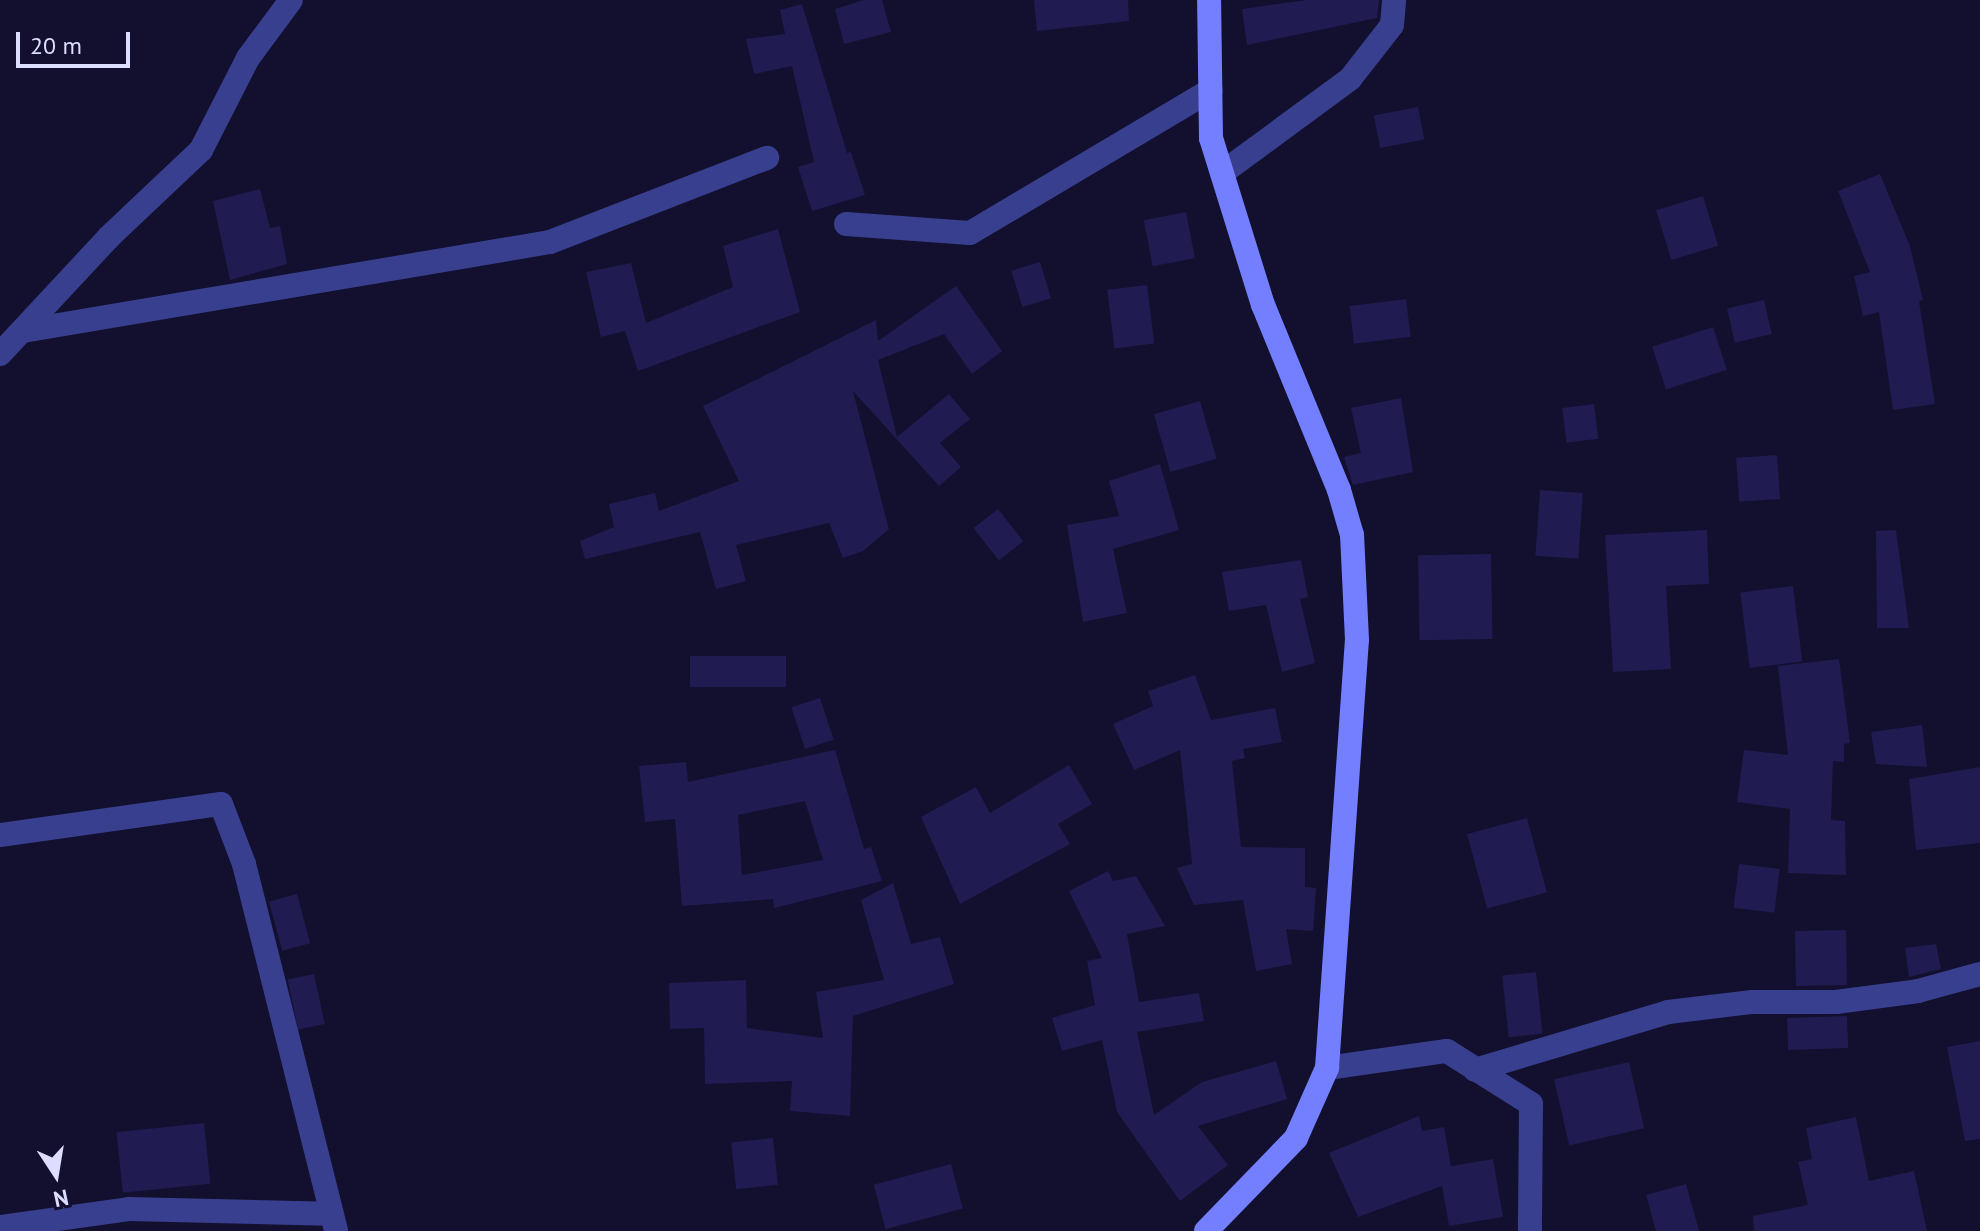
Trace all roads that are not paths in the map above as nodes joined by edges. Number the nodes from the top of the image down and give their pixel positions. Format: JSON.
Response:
{"nodes":[{"id":1,"x":291,"y":0,"type":"edge"},
{"id":2,"x":1209,"y":0,"type":"edge"},
{"id":3,"x":1394,"y":0,"type":"edge"},
{"id":4,"x":1211,"y":90,"type":"junction"},
{"id":5,"x":767,"y":158,"type":"dead end"},
{"id":6,"x":1222,"y":173,"type":"junction"},
{"id":7,"x":846,"y":224,"type":"dead end"},
{"id":8,"x":23,"y":331,"type":"junction"},
{"id":9,"x":0,"y":354,"type":"edge"},
{"id":10,"x":0,"y":835,"type":"edge"},
{"id":11,"x":1980,"y":974,"type":"edge"},
{"id":12,"x":1327,"y":1068,"type":"junction"},
{"id":13,"x":1475,"y":1070,"type":"junction"},
{"id":14,"x":332,"y":1222,"type":"edge"},
{"id":15,"x":0,"y":1227,"type":"edge"},
{"id":16,"x":1206,"y":1231,"type":"edge"},
{"id":17,"x":1530,"y":1231,"type":"edge"}],
"edges":[{"from":1,"to":8,"type":"street"},
{"from":2,"to":4,"type":"street"},
{"from":3,"to":6,"type":"street"},
{"from":4,"to":6,"type":"street"},
{"from":4,"to":7,"type":"street"},
{"from":5,"to":8,"type":"street"},
{"from":6,"to":12,"type":"street"},
{"from":8,"to":9,"type":"street"},
{"from":10,"to":14,"type":"street"},
{"from":11,"to":13,"type":"street"},
{"from":12,"to":13,"type":"street"},
{"from":12,"to":16,"type":"street"},
{"from":13,"to":17,"type":"street"},
{"from":14,"to":15,"type":"street"}]}
